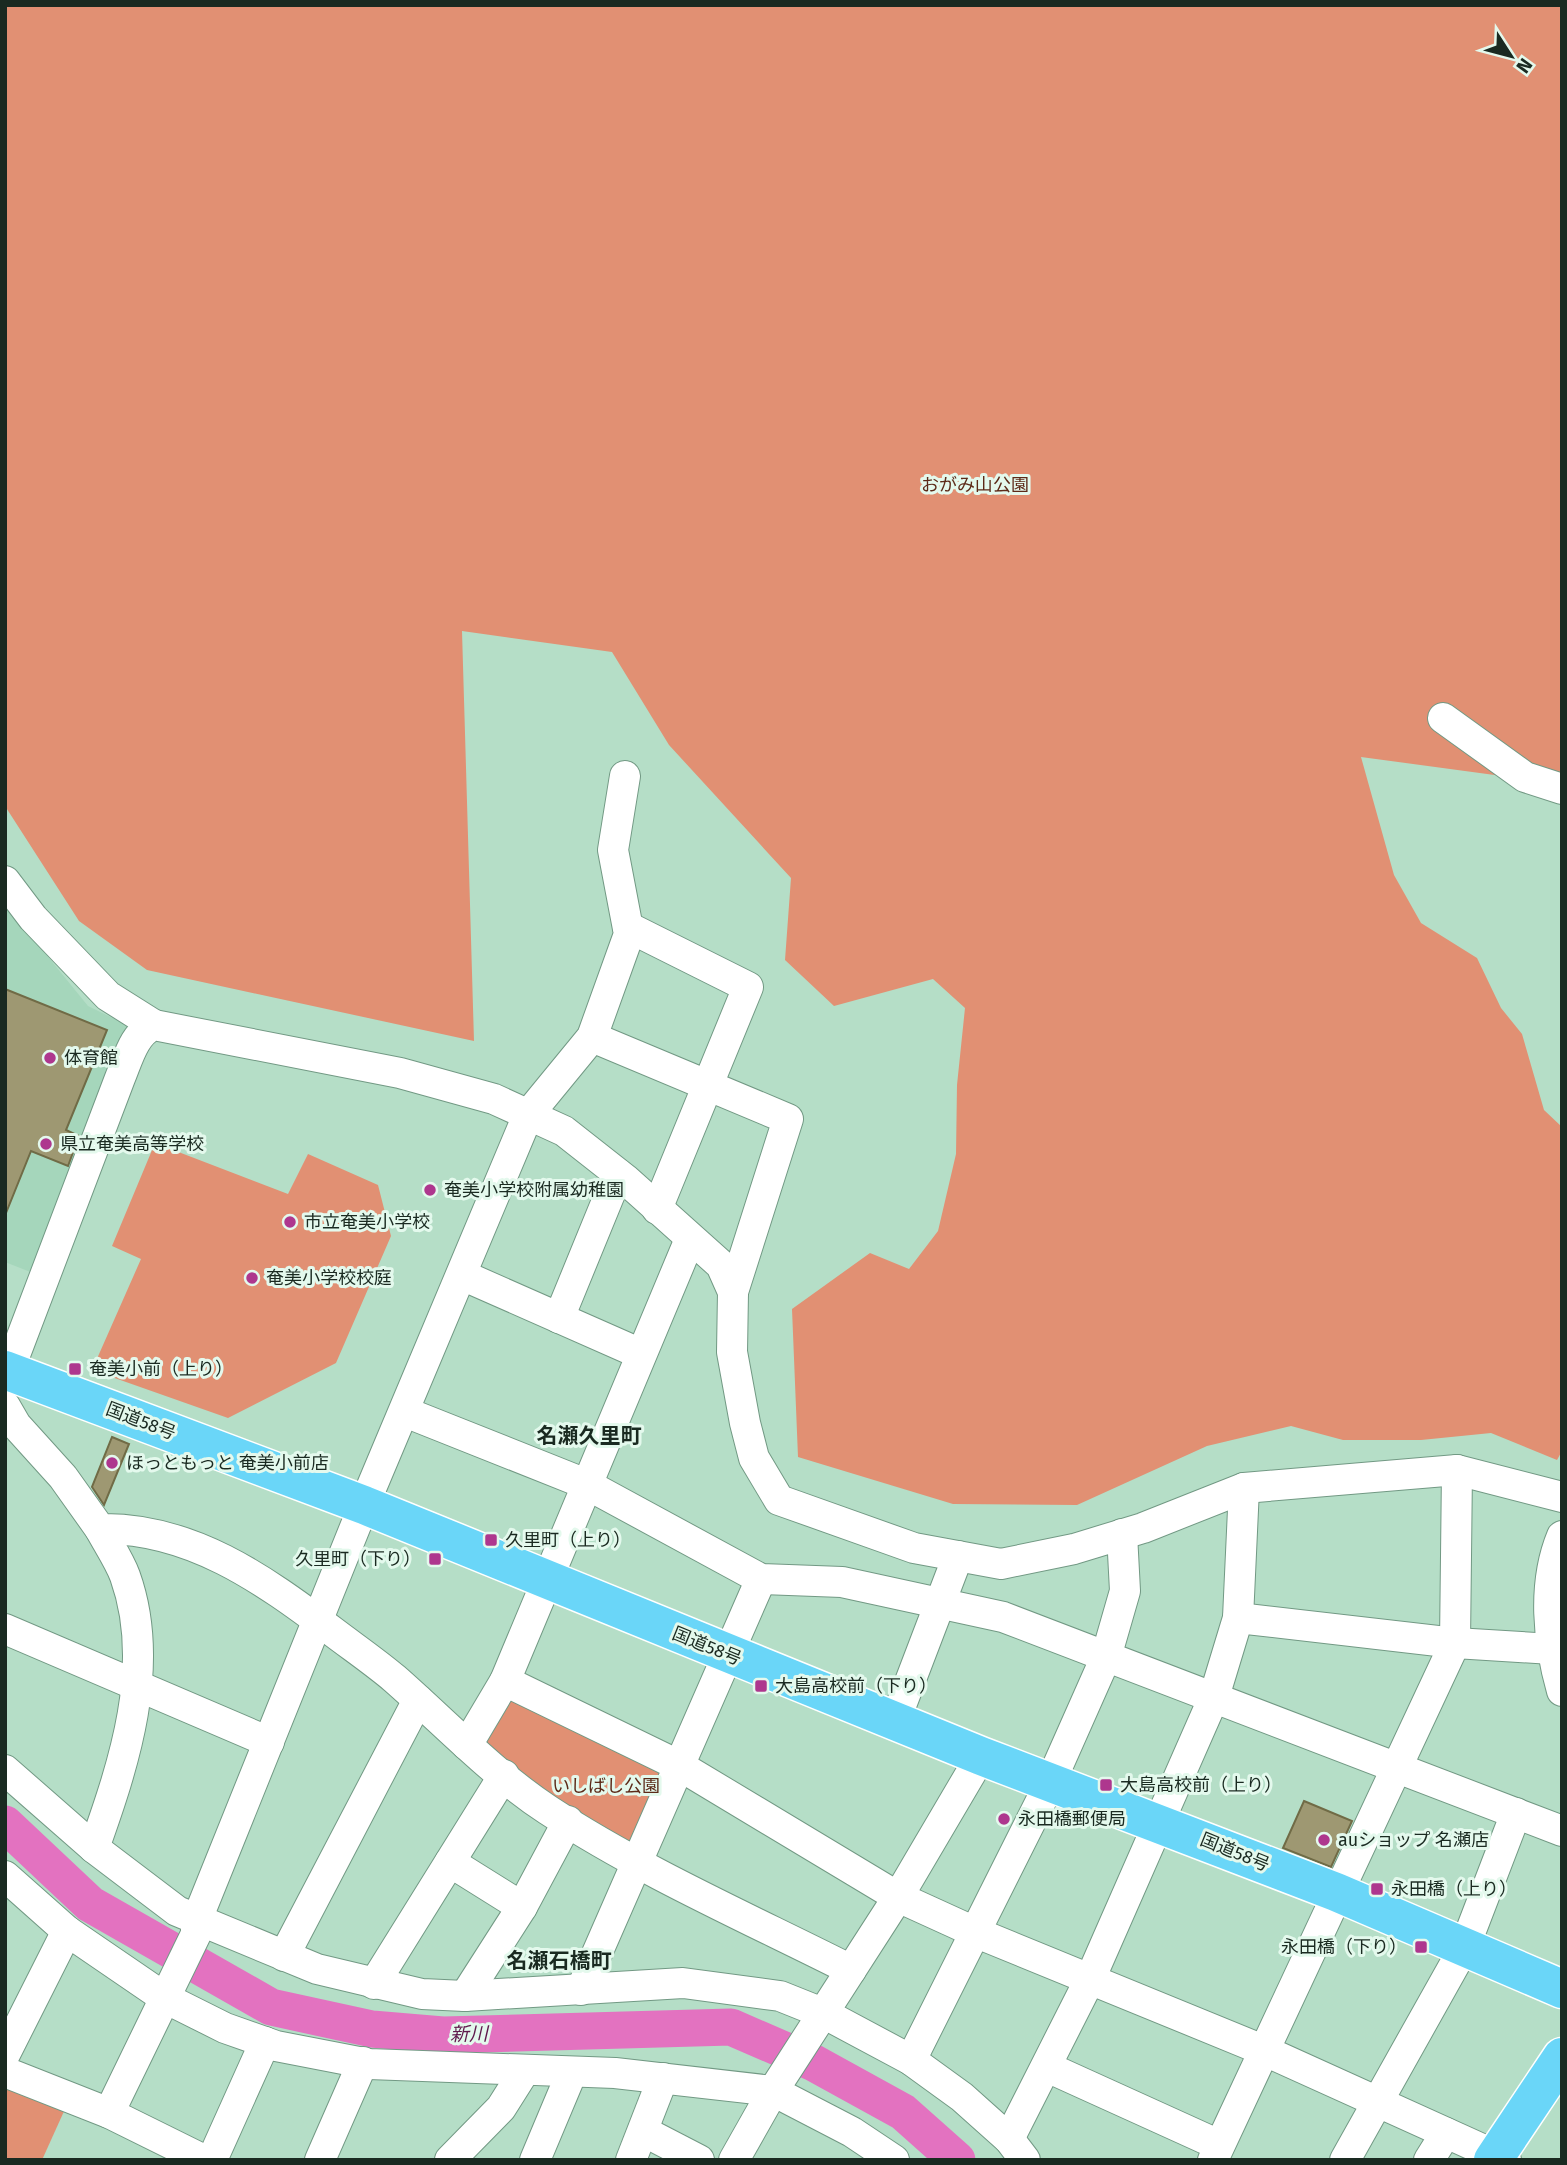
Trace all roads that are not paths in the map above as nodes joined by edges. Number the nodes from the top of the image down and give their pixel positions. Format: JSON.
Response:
{"nodes":[{"id":1,"x":1443,"y":718,"type":"dead end"},
{"id":2,"x":625,"y":776,"type":"dead end"},
{"id":3,"x":1562,"y":789,"type":"edge"},
{"id":4,"x":5,"y":881,"type":"edge"},
{"id":5,"x":628,"y":927,"type":"junction"},
{"id":6,"x":154,"y":1025,"type":"junction"},
{"id":7,"x":592,"y":1037,"type":"junction"},
{"id":8,"x":707,"y":1084,"type":"junction"},
{"id":9,"x":528,"y":1115,"type":"junction"},
{"id":10,"x":618,"y":1174,"type":"junction"},
{"id":11,"x":657,"y":1209,"type":"junction"},
{"id":12,"x":690,"y":1239,"type":"junction"},
{"id":13,"x":462,"y":1275,"type":"junction"},
{"id":14,"x":733,"y":1293,"type":"junction"},
{"id":15,"x":559,"y":1318,"type":"junction"},
{"id":16,"x":641,"y":1354,"type":"junction"},
{"id":17,"x":6,"y":1382,"type":"edge"},
{"id":18,"x":405,"y":1412,"type":"junction"},
{"id":19,"x":1457,"y":1470,"type":"junction"},
{"id":20,"x":586,"y":1484,"type":"junction"},
{"id":21,"x":1244,"y":1488,"type":"junction"},
{"id":22,"x":1562,"y":1497,"type":"edge"},
{"id":23,"x":364,"y":1505,"type":"junction"},
{"id":24,"x":100,"y":1528,"type":"junction"},
{"id":25,"x":1122,"y":1534,"type":"junction"},
{"id":26,"x":1562,"y":1536,"type":"edge"},
{"id":27,"x":958,"y":1556,"type":"junction"},
{"id":28,"x":761,"y":1579,"type":"junction"},
{"id":29,"x":546,"y":1581,"type":"junction"},
{"id":30,"x":939,"y":1603,"type":"junction"},
{"id":31,"x":1238,"y":1618,"type":"junction"},
{"id":32,"x":319,"y":1621,"type":"junction"},
{"id":33,"x":5,"y":1629,"type":"edge"},
{"id":34,"x":1455,"y":1643,"type":"junction"},
{"id":35,"x":1552,"y":1649,"type":"junction"},
{"id":36,"x":728,"y":1654,"type":"junction"},
{"id":37,"x":1106,"y":1657,"type":"junction"},
{"id":38,"x":505,"y":1681,"type":"junction"},
{"id":39,"x":136,"y":1685,"type":"junction"},
{"id":40,"x":1562,"y":1690,"type":"edge"},
{"id":41,"x":1213,"y":1697,"type":"junction"},
{"id":42,"x":418,"y":1700,"type":"junction"},
{"id":43,"x":895,"y":1721,"type":"junction"},
{"id":44,"x":269,"y":1742,"type":"junction"},
{"id":45,"x":467,"y":1745,"type":"junction"},
{"id":46,"x":981,"y":1756,"type":"junction"},
{"id":47,"x":680,"y":1766,"type":"junction"},
{"id":48,"x":1398,"y":1767,"type":"junction"},
{"id":49,"x":5,"y":1770,"type":"edge"},
{"id":50,"x":504,"y":1775,"type":"junction"},
{"id":51,"x":1051,"y":1781,"type":"junction"},
{"id":52,"x":1516,"y":1813,"type":"junction"},
{"id":53,"x":568,"y":1821,"type":"junction"},
{"id":54,"x":1160,"y":1822,"type":"junction"},
{"id":55,"x":1562,"y":1831,"type":"edge"},
{"id":56,"x":94,"y":1848,"type":"junction"},
{"id":57,"x":450,"y":1862,"type":"junction"},
{"id":58,"x":637,"y":1862,"type":"junction"},
{"id":59,"x":5,"y":1877,"type":"edge"},
{"id":60,"x":1336,"y":1892,"type":"junction"},
{"id":61,"x":898,"y":1897,"type":"junction"},
{"id":62,"x":522,"y":1907,"type":"junction"},
{"id":63,"x":196,"y":1928,"type":"junction"},
{"id":64,"x":67,"y":1931,"type":"junction"},
{"id":65,"x":977,"y":1933,"type":"junction"},
{"id":66,"x":1465,"y":1946,"type":"junction"},
{"id":67,"x":284,"y":1956,"type":"junction"},
{"id":68,"x":851,"y":1970,"type":"junction"},
{"id":69,"x":1091,"y":1977,"type":"junction"},
{"id":70,"x":374,"y":1983,"type":"junction"},
{"id":71,"x":1562,"y":1989,"type":"edge"},
{"id":72,"x":581,"y":1990,"type":"junction"},
{"id":73,"x":167,"y":1993,"type":"junction"},
{"id":74,"x":465,"y":1996,"type":"junction"},
{"id":75,"x":821,"y":2020,"type":"junction"},
{"id":76,"x":265,"y":2042,"type":"junction"},
{"id":77,"x":1263,"y":2050,"type":"junction"},
{"id":78,"x":5,"y":2054,"type":"edge"},
{"id":79,"x":1562,"y":2057,"type":"edge"},
{"id":80,"x":911,"y":2060,"type":"junction"},
{"id":81,"x":363,"y":2062,"type":"junction"},
{"id":82,"x":1047,"y":2067,"type":"junction"},
{"id":83,"x":525,"y":2070,"type":"junction"},
{"id":84,"x":5,"y":2071,"type":"edge"},
{"id":85,"x":572,"y":2072,"type":"junction"},
{"id":86,"x":663,"y":2078,"type":"junction"},
{"id":87,"x":779,"y":2084,"type":"junction"},
{"id":88,"x":1379,"y":2102,"type":"junction"},
{"id":89,"x":108,"y":2113,"type":"junction"},
{"id":90,"x":643,"y":2131,"type":"junction"},
{"id":91,"x":1446,"y":2133,"type":"junction"},
{"id":92,"x":1017,"y":2150,"type":"edge"},
{"id":93,"x":1216,"y":2152,"type":"edge"},
{"id":94,"x":1498,"y":2158,"type":"edge"},
{"id":95,"x":204,"y":2160,"type":"edge"},
{"id":96,"x":212,"y":2160,"type":"edge"},
{"id":97,"x":320,"y":2160,"type":"edge"},
{"id":98,"x":450,"y":2160,"type":"edge"},
{"id":99,"x":535,"y":2160,"type":"edge"},
{"id":100,"x":631,"y":2160,"type":"edge"},
{"id":101,"x":699,"y":2160,"type":"edge"},
{"id":102,"x":734,"y":2160,"type":"edge"},
{"id":103,"x":894,"y":2160,"type":"edge"},
{"id":104,"x":1345,"y":2160,"type":"edge"},
{"id":105,"x":1429,"y":2160,"type":"edge"}],
"edges":[{"from":1,"to":3,"type":"street"},
{"from":2,"to":5,"type":"street"},
{"from":4,"to":6,"type":"street"},
{"from":5,"to":7,"type":"street"},
{"from":5,"to":8,"type":"street"},
{"from":6,"to":9,"type":"street"},
{"from":6,"to":17,"type":"street"},
{"from":7,"to":8,"type":"street"},
{"from":7,"to":9,"type":"street"},
{"from":8,"to":11,"type":"street"},
{"from":8,"to":14,"type":"street"},
{"from":9,"to":10,"type":"street"},
{"from":9,"to":13,"type":"street"},
{"from":10,"to":11,"type":"street"},
{"from":10,"to":15,"type":"street"},
{"from":11,"to":12,"type":"street"},
{"from":12,"to":14,"type":"street"},
{"from":12,"to":16,"type":"street"},
{"from":13,"to":15,"type":"street"},
{"from":13,"to":18,"type":"street"},
{"from":14,"to":27,"type":"street"},
{"from":15,"to":16,"type":"street"},
{"from":16,"to":20,"type":"street"},
{"from":17,"to":23,"type":"highway","name":"国道58号"},
{"from":17,"to":24,"type":"street"},
{"from":18,"to":20,"type":"street"},
{"from":18,"to":23,"type":"street"},
{"from":19,"to":21,"type":"street"},
{"from":19,"to":22,"type":"street"},
{"from":19,"to":34,"type":"street"},
{"from":20,"to":28,"type":"street"},
{"from":20,"to":29,"type":"street"},
{"from":21,"to":25,"type":"street"},
{"from":21,"to":31,"type":"street"},
{"from":23,"to":29,"type":"highway","name":"国道58号"},
{"from":23,"to":32,"type":"street"},
{"from":24,"to":32,"type":"street"},
{"from":24,"to":39,"type":"street"},
{"from":25,"to":27,"type":"street"},
{"from":25,"to":37,"type":"street"},
{"from":26,"to":35,"type":"street"},
{"from":27,"to":30,"type":"street"},
{"from":28,"to":30,"type":"street"},
{"from":28,"to":36,"type":"street"},
{"from":29,"to":36,"type":"highway","name":"国道58号"},
{"from":29,"to":38,"type":"street"},
{"from":30,"to":37,"type":"street"},
{"from":30,"to":43,"type":"street"},
{"from":31,"to":34,"type":"street"},
{"from":31,"to":41,"type":"street"},
{"from":32,"to":42,"type":"street"},
{"from":32,"to":44,"type":"street"},
{"from":33,"to":39,"type":"street"},
{"from":34,"to":35,"type":"street"},
{"from":34,"to":48,"type":"street"},
{"from":35,"to":40,"type":"street"},
{"from":36,"to":43,"type":"highway","name":"国道58号"},
{"from":36,"to":47,"type":"street"},
{"from":37,"to":41,"type":"street"},
{"from":37,"to":51,"type":"street"},
{"from":38,"to":45,"type":"street"},
{"from":38,"to":47,"type":"street"},
{"from":39,"to":44,"type":"street"},
{"from":39,"to":56,"type":"street"},
{"from":41,"to":48,"type":"street"},
{"from":41,"to":54,"type":"street"},
{"from":42,"to":45,"type":"street"},
{"from":42,"to":67,"type":"street"},
{"from":43,"to":46,"type":"highway","name":"国道58号"},
{"from":44,"to":63,"type":"street"},
{"from":45,"to":50,"type":"street"},
{"from":46,"to":51,"type":"highway","name":"国道58号"},
{"from":46,"to":61,"type":"street"},
{"from":47,"to":58,"type":"street"},
{"from":47,"to":61,"type":"street"},
{"from":48,"to":52,"type":"street"},
{"from":48,"to":60,"type":"street"},
{"from":49,"to":56,"type":"street"},
{"from":50,"to":53,"type":"street"},
{"from":50,"to":57,"type":"street"},
{"from":51,"to":54,"type":"highway","name":"国道58号"},
{"from":51,"to":65,"type":"street"},
{"from":52,"to":55,"type":"street"},
{"from":52,"to":66,"type":"street"},
{"from":53,"to":58,"type":"street"},
{"from":53,"to":62,"type":"street"},
{"from":54,"to":60,"type":"highway","name":"国道58号"},
{"from":54,"to":69,"type":"street"},
{"from":56,"to":63,"type":"street"},
{"from":57,"to":62,"type":"street"},
{"from":57,"to":70,"type":"street"},
{"from":58,"to":68,"type":"street"},
{"from":58,"to":72,"type":"street"},
{"from":59,"to":64,"type":"street"},
{"from":60,"to":66,"type":"highway","name":"国道58号"},
{"from":60,"to":77,"type":"street"},
{"from":61,"to":65,"type":"street"},
{"from":61,"to":68,"type":"street"},
{"from":62,"to":74,"type":"street"},
{"from":63,"to":67,"type":"street"},
{"from":63,"to":73,"type":"street"},
{"from":64,"to":73,"type":"street"},
{"from":64,"to":78,"type":"street"},
{"from":65,"to":69,"type":"street"},
{"from":65,"to":80,"type":"street"},
{"from":66,"to":71,"type":"highway","name":"国道58号"},
{"from":66,"to":88,"type":"street"},
{"from":67,"to":70,"type":"street"},
{"from":68,"to":75,"type":"street"},
{"from":69,"to":77,"type":"street"},
{"from":69,"to":82,"type":"street"},
{"from":70,"to":74,"type":"street"},
{"from":72,"to":74,"type":"street"},
{"from":72,"to":75,"type":"street"},
{"from":73,"to":76,"type":"street"},
{"from":73,"to":89,"type":"street"},
{"from":75,"to":80,"type":"street"},
{"from":75,"to":87,"type":"street"},
{"from":76,"to":81,"type":"street"},
{"from":76,"to":96,"type":"street"},
{"from":77,"to":88,"type":"street"},
{"from":77,"to":93,"type":"street"},
{"from":79,"to":94,"type":"highway"},
{"from":80,"to":92,"type":"street"},
{"from":81,"to":83,"type":"street"},
{"from":81,"to":97,"type":"street"},
{"from":82,"to":92,"type":"street"},
{"from":82,"to":93,"type":"street"},
{"from":83,"to":85,"type":"street"},
{"from":83,"to":98,"type":"street"},
{"from":84,"to":89,"type":"street"},
{"from":85,"to":86,"type":"street"},
{"from":85,"to":99,"type":"street"},
{"from":86,"to":87,"type":"street"},
{"from":86,"to":90,"type":"street"},
{"from":87,"to":102,"type":"street"},
{"from":87,"to":103,"type":"street"},
{"from":88,"to":91,"type":"street"},
{"from":88,"to":104,"type":"street"},
{"from":89,"to":95,"type":"street"},
{"from":90,"to":100,"type":"street"},
{"from":90,"to":101,"type":"street"},
{"from":91,"to":94,"type":"street"},
{"from":91,"to":105,"type":"street"}]}
